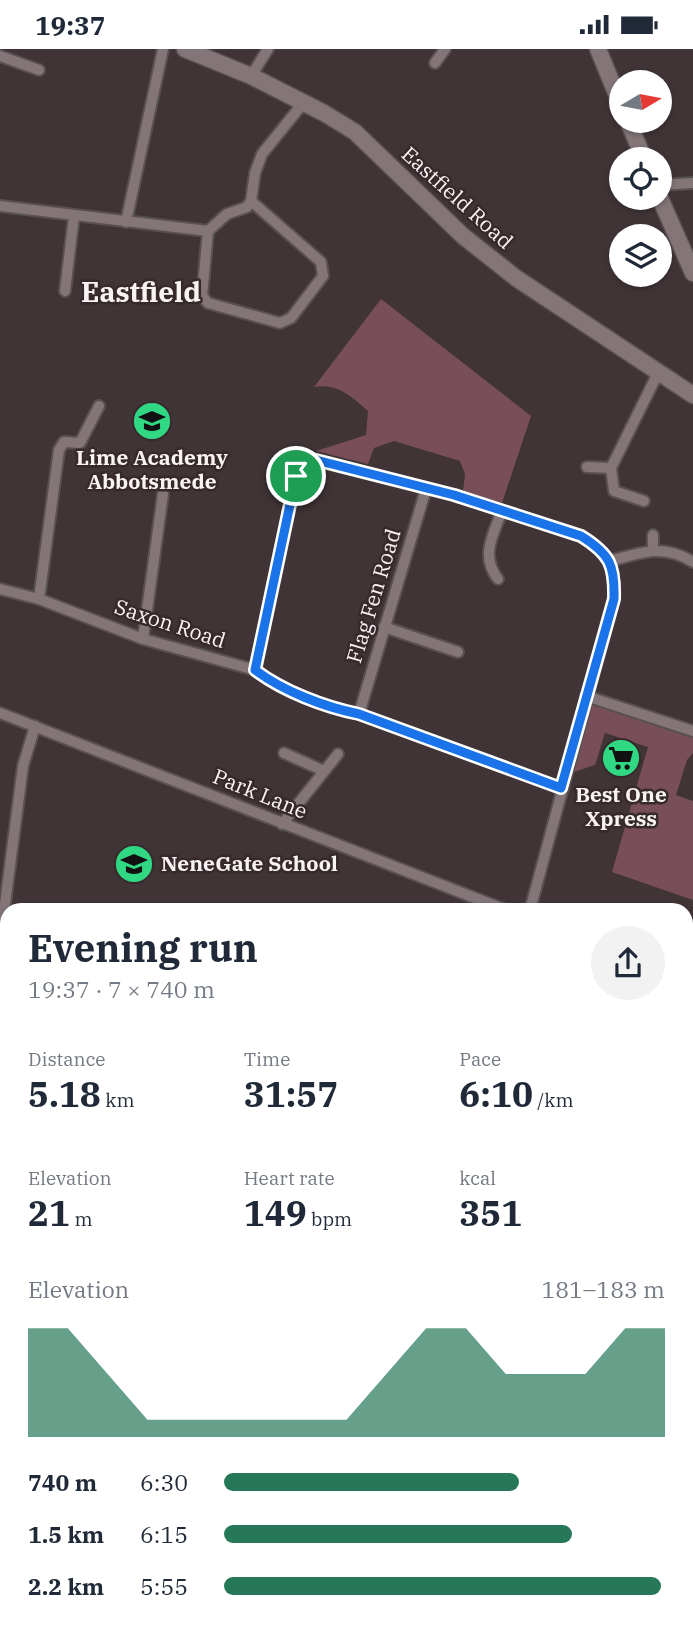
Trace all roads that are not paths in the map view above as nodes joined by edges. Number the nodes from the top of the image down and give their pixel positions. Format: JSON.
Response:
{"nodes":[{"id":1,"x":163,"y":49,"type":"edge"},
{"id":2,"x":185,"y":49,"type":"edge"},
{"id":3,"x":268,"y":49,"type":"edge"},
{"id":4,"x":445,"y":49,"type":"edge"},
{"id":5,"x":598,"y":49,"type":"edge"},
{"id":6,"x":0,"y":56,"type":"edge"},
{"id":7,"x":435,"y":63,"type":"dead end"},
{"id":8,"x":39,"y":70,"type":"dead end"},
{"id":9,"x":251,"y":76,"type":"junction"},
{"id":10,"x":609,"y":76,"type":"edge"},
{"id":11,"x":303,"y":102,"type":"junction"},
{"id":12,"x":693,"y":183,"type":"edge"},
{"id":13,"x":672,"y":184,"type":"edge"},
{"id":14,"x":251,"y":201,"type":"junction"},
{"id":15,"x":0,"y":206,"type":"edge"},
{"id":16,"x":665,"y":210,"type":"edge"},
{"id":17,"x":74,"y":216,"type":"junction"},
{"id":18,"x":126,"y":222,"type":"junction"},
{"id":19,"x":208,"y":230,"type":"junction"},
{"id":20,"x":693,"y":273,"type":"edge"},
{"id":21,"x":65,"y":291,"type":"dead end"},
{"id":22,"x":658,"y":373,"type":"junction"},
{"id":23,"x":693,"y":395,"type":"edge"},
{"id":24,"x":99,"y":406,"type":"dead end"},
{"id":25,"x":587,"y":467,"type":"dead end"},
{"id":26,"x":611,"y":468,"type":"junction"},
{"id":27,"x":426,"y":489,"type":"junction"},
{"id":28,"x":163,"y":494,"type":"dead end"},
{"id":29,"x":644,"y":501,"type":"dead end"},
{"id":30,"x":502,"y":511,"type":"junction"},
{"id":31,"x":652,"y":534,"type":"dead end"},
{"id":32,"x":653,"y":550,"type":"junction"},
{"id":33,"x":610,"y":561,"type":"junction"},
{"id":34,"x":693,"y":562,"type":"edge"},
{"id":35,"x":498,"y":579,"type":"dead end"},
{"id":36,"x":0,"y":589,"type":"edge"},
{"id":37,"x":39,"y":599,"type":"junction"},
{"id":38,"x":384,"y":627,"type":"junction"},
{"id":39,"x":143,"y":639,"type":"junction"},
{"id":40,"x":458,"y":652,"type":"dead end"},
{"id":41,"x":255,"y":670,"type":"junction"},
{"id":42,"x":586,"y":697,"type":"junction"},
{"id":43,"x":0,"y":713,"type":"edge"},
{"id":44,"x":359,"y":714,"type":"junction"},
{"id":45,"x":36,"y":726,"type":"junction"},
{"id":46,"x":693,"y":731,"type":"edge"},
{"id":47,"x":284,"y":753,"type":"dead end"},
{"id":48,"x":338,"y":754,"type":"dead end"},
{"id":49,"x":324,"y":771,"type":"junction"},
{"id":50,"x":561,"y":788,"type":"junction"},
{"id":51,"x":282,"y":824,"type":"junction"},
{"id":52,"x":5,"y":903,"type":"edge"},
{"id":53,"x":488,"y":903,"type":"edge"},
{"id":54,"x":532,"y":903,"type":"edge"}],
"edges":[{"from":1,"to":18,"type":"street"},
{"from":2,"to":9,"type":"street","name":"Eastfield Road"},
{"from":3,"to":9,"type":"street"},
{"from":4,"to":7,"type":"street"},
{"from":5,"to":10,"type":"street"},
{"from":6,"to":8,"type":"street"},
{"from":9,"to":11,"type":"street","name":"Eastfield Road"},
{"from":11,"to":14,"type":"street"},
{"from":11,"to":22,"type":"street","name":"Eastfield Road"},
{"from":12,"to":13,"type":"street"},
{"from":14,"to":19,"type":"street"},
{"from":14,"to":19,"type":"street"},
{"from":15,"to":17,"type":"street"},
{"from":16,"to":20,"type":"street"},
{"from":17,"to":18,"type":"street"},
{"from":17,"to":21,"type":"street"},
{"from":18,"to":19,"type":"street"},
{"from":22,"to":23,"type":"street","name":"Eastfield Road"},
{"from":22,"to":26,"type":"street"},
{"from":24,"to":37,"type":"street"},
{"from":25,"to":26,"type":"street"},
{"from":26,"to":29,"type":"street"},
{"from":27,"to":30,"type":"street"},
{"from":27,"to":38,"type":"street","name":"Flag Fen Road"},
{"from":27,"to":41,"type":"street"},
{"from":28,"to":39,"type":"street"},
{"from":30,"to":33,"type":"street"},
{"from":30,"to":35,"type":"street"},
{"from":31,"to":32,"type":"street"},
{"from":32,"to":33,"type":"street"},
{"from":32,"to":34,"type":"street"},
{"from":33,"to":42,"type":"street"},
{"from":36,"to":37,"type":"street","name":"Saxon Road"},
{"from":37,"to":39,"type":"street","name":"Saxon Road"},
{"from":38,"to":40,"type":"street"},
{"from":38,"to":44,"type":"street","name":"Flag Fen Road"},
{"from":39,"to":41,"type":"street","name":"Saxon Road"},
{"from":41,"to":44,"type":"street","name":"Saxon Road"},
{"from":42,"to":46,"type":"street"},
{"from":42,"to":50,"type":"street"},
{"from":43,"to":45,"type":"street","name":"Park Lane"},
{"from":44,"to":50,"type":"street","name":"Saxon Road"},
{"from":45,"to":51,"type":"street","name":"Park Lane"},
{"from":45,"to":52,"type":"street"},
{"from":47,"to":49,"type":"street"},
{"from":48,"to":49,"type":"street"},
{"from":49,"to":51,"type":"street"},
{"from":50,"to":54,"type":"street"},
{"from":51,"to":53,"type":"street","name":"Park Lane"}]}
